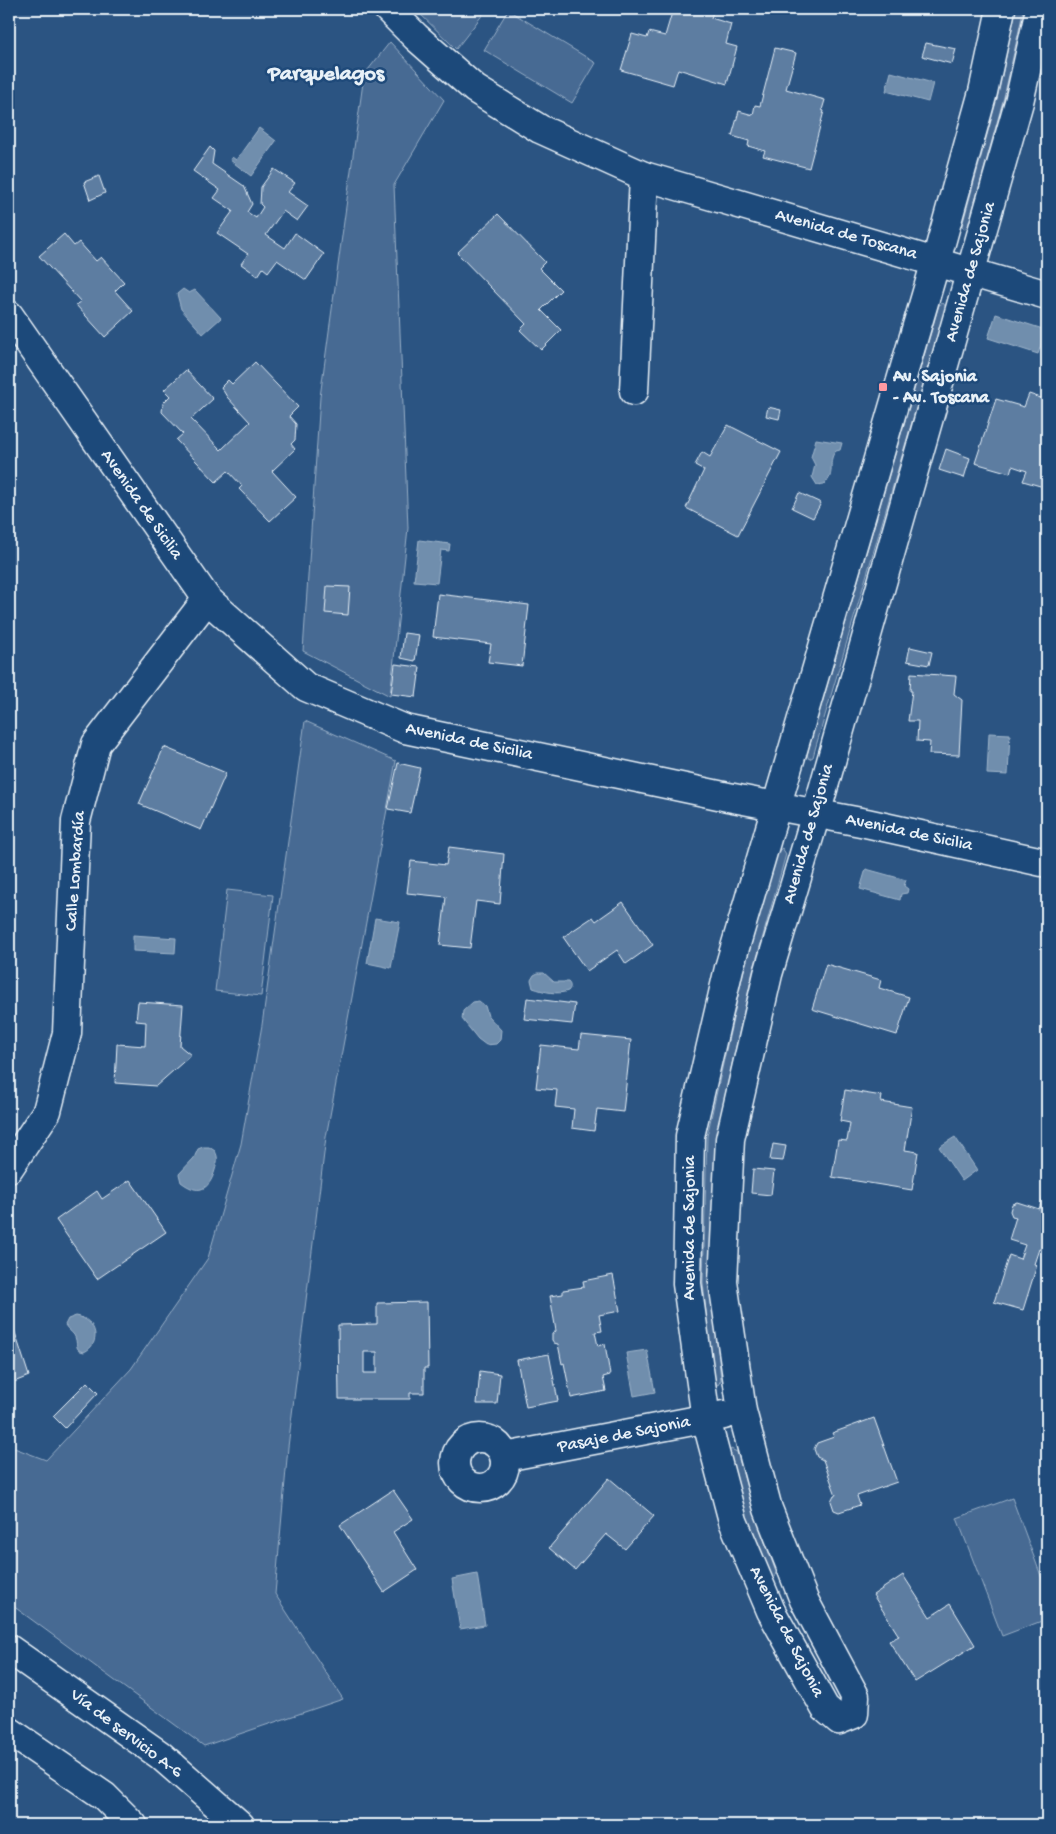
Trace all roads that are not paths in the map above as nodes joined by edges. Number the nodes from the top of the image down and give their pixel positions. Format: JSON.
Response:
{"nodes":[{"id":1,"x":388,"y":9,"type":"edge"},
{"id":2,"x":1001,"y":9,"type":"edge"},
{"id":3,"x":1040,"y":9,"type":"edge"},
{"id":4,"x":644,"y":176,"type":"junction"},
{"id":5,"x":936,"y":261,"type":"junction"},
{"id":6,"x":970,"y":272,"type":"junction"},
{"id":7,"x":1047,"y":295,"type":"edge"},
{"id":8,"x":9,"y":315,"type":"edge"},
{"id":9,"x":634,"y":390,"type":"dead end"},
{"id":10,"x":207,"y":599,"type":"junction"},
{"id":11,"x":776,"y":806,"type":"junction"},
{"id":12,"x":816,"y":814,"type":"junction"},
{"id":13,"x":1047,"y":863,"type":"edge"},
{"id":14,"x":9,"y":1168,"type":"edge"},
{"id":15,"x":742,"y":1411,"type":"junction"},
{"id":16,"x":706,"y":1420,"type":"junction"},
{"id":17,"x":505,"y":1457,"type":"dead end"},
{"id":18,"x":9,"y":1649,"type":"edge"},
{"id":19,"x":9,"y":1731,"type":"edge"},
{"id":20,"x":133,"y":1825,"type":"edge"},
{"id":21,"x":240,"y":1825,"type":"edge"}],
"edges":[{"from":1,"to":4,"type":"main road","name":"Avenida de Toscana"},
{"from":2,"to":5,"type":"main road","name":"Avenida de Sajonia"},
{"from":3,"to":6,"type":"main road","name":"Avenida de Sajonia"},
{"from":4,"to":5,"type":"main road","name":"Avenida de Toscana"},
{"from":4,"to":9,"type":"main road"},
{"from":5,"to":6,"type":"main road","name":"Avenida de Toscana"},
{"from":5,"to":11,"type":"main road","name":"Avenida de Sajonia"},
{"from":6,"to":7,"type":"main road","name":"Avenida de Toscana"},
{"from":6,"to":12,"type":"main road","name":"Avenida de Sajonia"},
{"from":8,"to":10,"type":"main road","name":"Avenida de Sicilia"},
{"from":10,"to":11,"type":"main road","name":"Avenida de Sicilia"},
{"from":10,"to":14,"type":"main road","name":"Calle Lombardía"},
{"from":11,"to":12,"type":"main road","name":"Avenida de Sicilia"},
{"from":11,"to":16,"type":"main road","name":"Avenida de Sajonia"},
{"from":12,"to":13,"type":"main road","name":"Avenida de Sicilia"},
{"from":12,"to":15,"type":"main road","name":"Avenida de Sajonia"},
{"from":15,"to":16,"type":"main road","name":"Pasaje de Sajonia"},
{"from":15,"to":16,"type":"main road","name":"Avenida de Sajonia"},
{"from":16,"to":17,"type":"main road","name":"Pasaje de Sajonia"},
{"from":18,"to":21,"type":"main road","name":"Vía de servicio A-6"},
{"from":19,"to":20,"type":"main road"}]}
